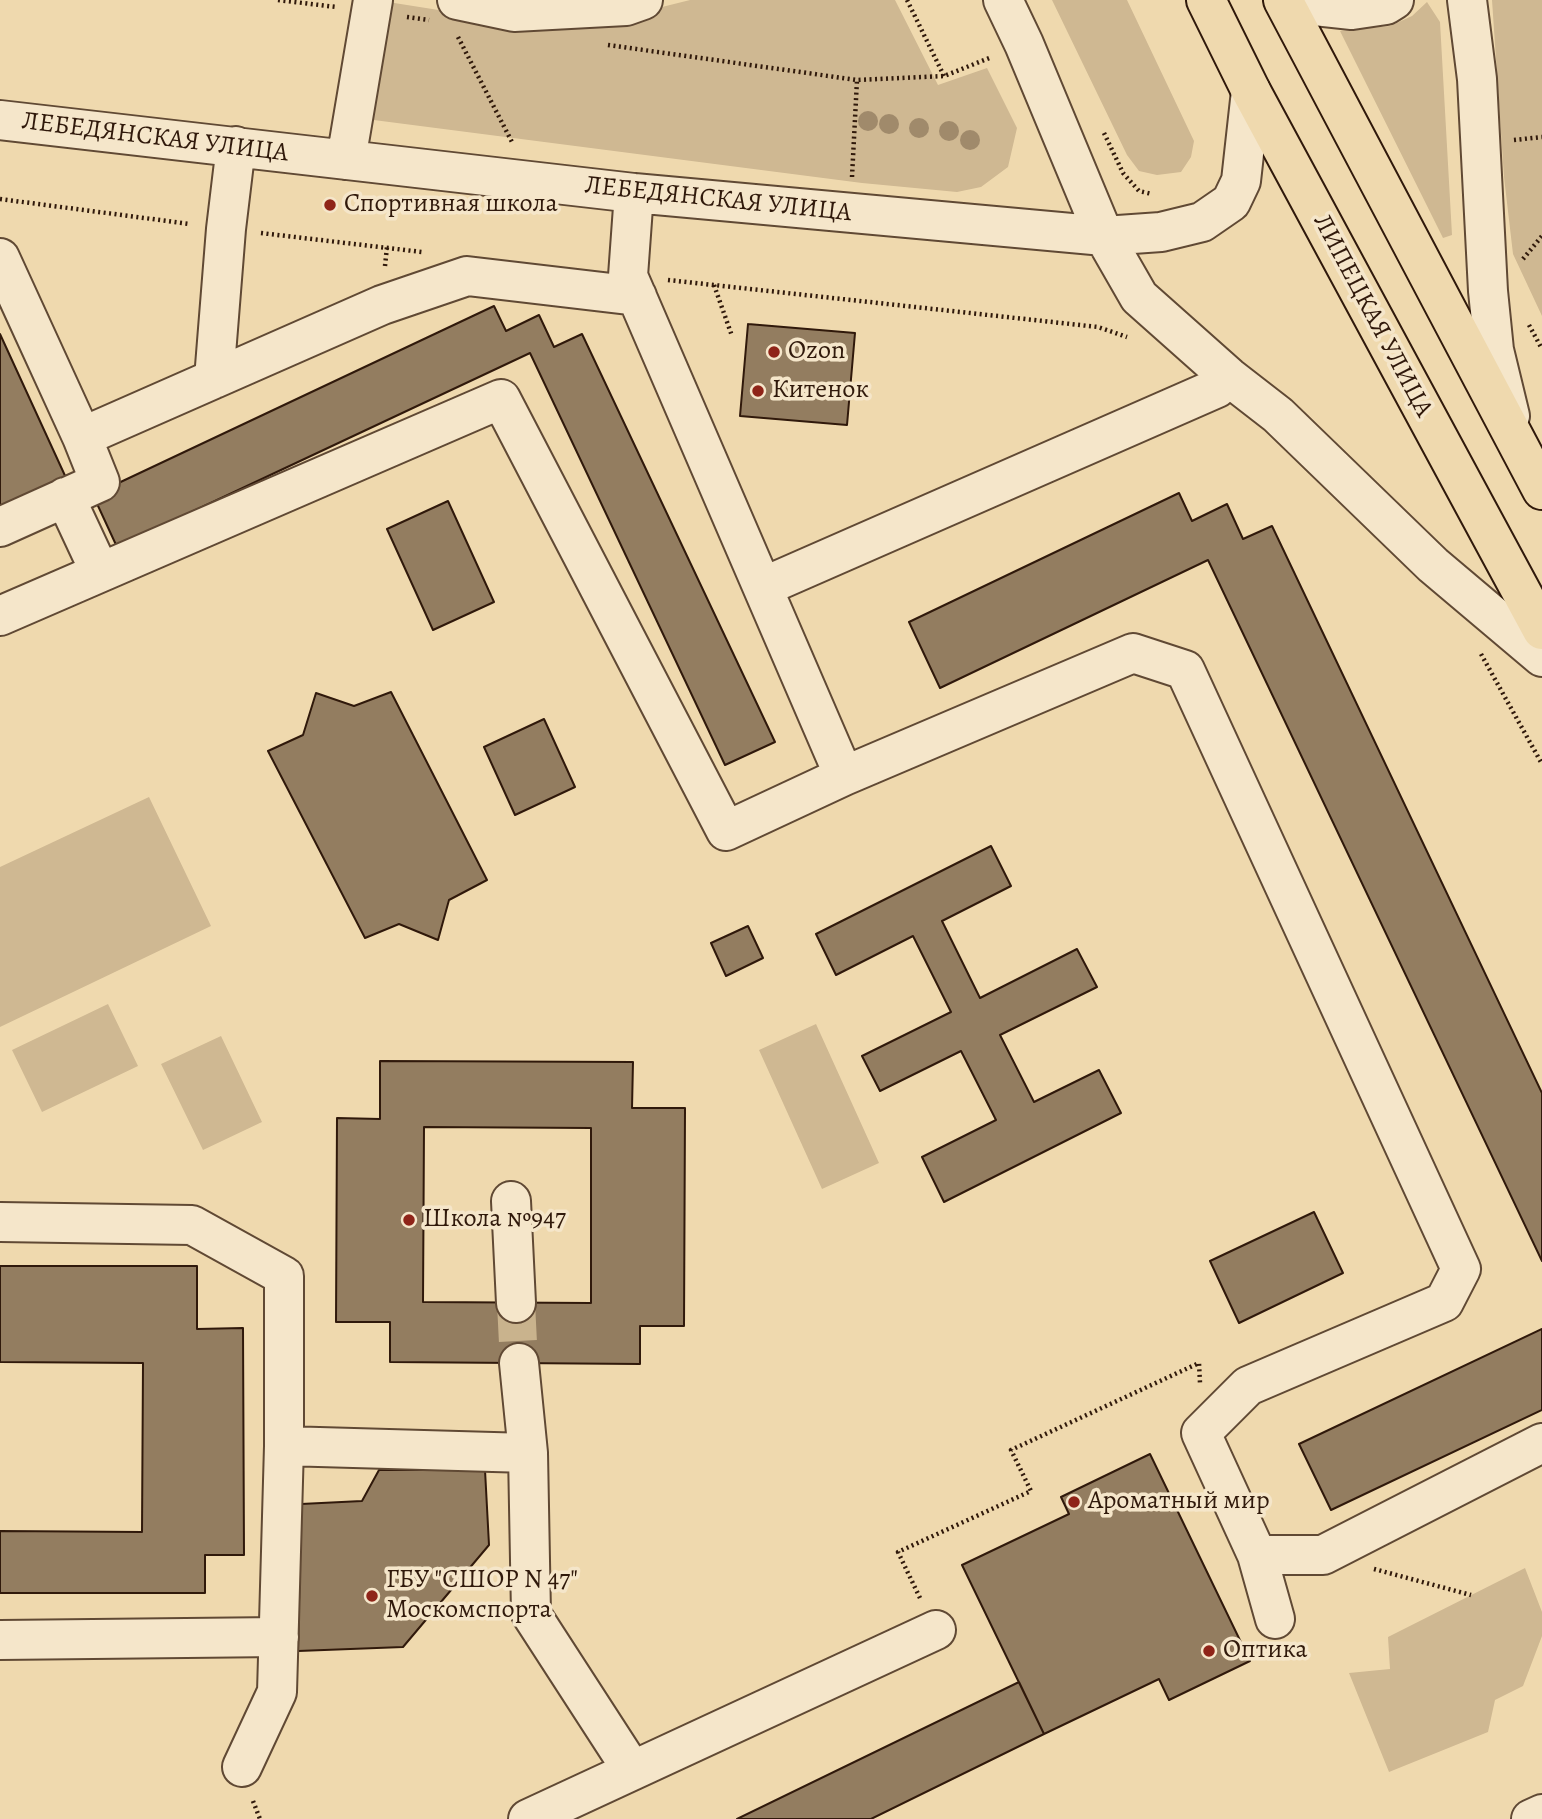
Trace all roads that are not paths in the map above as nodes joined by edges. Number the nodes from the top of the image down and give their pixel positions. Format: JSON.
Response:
{"nodes":[{"id":1,"x":643,"y":0,"type":"edge"},
{"id":2,"x":1003,"y":0,"type":"edge"},
{"id":3,"x":1206,"y":0,"type":"edge"},
{"id":4,"x":1283,"y":0,"type":"edge"},
{"id":5,"x":1306,"y":0,"type":"edge"},
{"id":6,"x":1394,"y":0,"type":"edge"},
{"id":7,"x":1467,"y":0,"type":"edge"},
{"id":8,"x":372,"y":6,"type":"edge"},
{"id":9,"x":451,"y":19,"type":"edge"},
{"id":10,"x":1251,"y":91,"type":"junction"},
{"id":11,"x":0,"y":120,"type":"edge"},
{"id":12,"x":236,"y":146,"type":"junction"},
{"id":13,"x":346,"y":160,"type":"junction"},
{"id":14,"x":634,"y":193,"type":"junction"},
{"id":15,"x":1104,"y":236,"type":"junction"},
{"id":16,"x":0,"y":257,"type":"edge"},
{"id":17,"x":633,"y":286,"type":"junction"},
{"id":18,"x":1229,"y":377,"type":"junction"},
{"id":19,"x":214,"y":379,"type":"junction"},
{"id":20,"x":82,"y":437,"type":"junction"},
{"id":21,"x":1516,"y":442,"type":"junction"},
{"id":22,"x":1542,"y":490,"type":"edge"},
{"id":23,"x":65,"y":497,"type":"junction"},
{"id":24,"x":0,"y":527,"type":"edge"},
{"id":25,"x":100,"y":572,"type":"junction"},
{"id":26,"x":763,"y":587,"type":"junction"},
{"id":27,"x":0,"y":615,"type":"edge"},
{"id":28,"x":1542,"y":630,"type":"edge"},
{"id":29,"x":1542,"y":657,"type":"edge"},
{"id":30,"x":844,"y":776,"type":"junction"},
{"id":31,"x":511,"y":1201,"type":"dead end"},
{"id":32,"x":0,"y":1223,"type":"edge"},
{"id":33,"x":516,"y":1303,"type":"tunnel mouth"},
{"id":34,"x":519,"y":1363,"type":"tunnel mouth"},
{"id":35,"x":1542,"y":1443,"type":"edge"},
{"id":36,"x":284,"y":1446,"type":"junction"},
{"id":37,"x":528,"y":1453,"type":"junction"},
{"id":38,"x":1257,"y":1555,"type":"junction"},
{"id":39,"x":1275,"y":1619,"type":"dead end"},
{"id":40,"x":936,"y":1630,"type":"road end"},
{"id":41,"x":278,"y":1637,"type":"junction"},
{"id":42,"x":0,"y":1640,"type":"edge"},
{"id":43,"x":242,"y":1767,"type":"dead end"},
{"id":44,"x":632,"y":1770,"type":"junction"},
{"id":45,"x":1542,"y":1814,"type":"edge"},
{"id":46,"x":528,"y":1819,"type":"edge"},
{"id":47,"x":1531,"y":1819,"type":"edge"}],
"edges":[{"from":1,"to":9,"type":"street"},
{"from":2,"to":15,"type":"street"},
{"from":3,"to":10,"type":"main road","name":"ЛИПЕЦКАЯ УЛИЦА"},
{"from":4,"to":21,"type":"main road"},
{"from":5,"to":6,"type":"street"},
{"from":7,"to":21,"type":"street"},
{"from":8,"to":13,"type":"street"},
{"from":10,"to":15,"type":"street","name":"ЛЕБЕДЯНСКАЯ УЛИЦА"},
{"from":10,"to":28,"type":"main road","name":"ЛИПЕЦКАЯ УЛИЦА"},
{"from":11,"to":12,"type":"street","name":"ЛЕБЕДЯНСКАЯ УЛИЦА"},
{"from":12,"to":13,"type":"street","name":"ЛЕБЕДЯНСКАЯ УЛИЦА"},
{"from":12,"to":19,"type":"street"},
{"from":13,"to":14,"type":"street","name":"ЛЕБЕДЯНСКАЯ УЛИЦА"},
{"from":14,"to":15,"type":"street","name":"ЛЕБЕДЯНСКАЯ УЛИЦА"},
{"from":14,"to":17,"type":"street"},
{"from":15,"to":18,"type":"street"},
{"from":16,"to":20,"type":"street"},
{"from":17,"to":19,"type":"street"},
{"from":17,"to":26,"type":"street"},
{"from":18,"to":26,"type":"street"},
{"from":18,"to":29,"type":"street"},
{"from":19,"to":20,"type":"street"},
{"from":20,"to":23,"type":"street"},
{"from":21,"to":22,"type":"main road"},
{"from":23,"to":24,"type":"street"},
{"from":23,"to":25,"type":"street"},
{"from":25,"to":27,"type":"street"},
{"from":25,"to":30,"type":"street"},
{"from":26,"to":30,"type":"street"},
{"from":30,"to":38,"type":"street"},
{"from":31,"to":33,"type":"street"},
{"from":32,"to":36,"type":"street"},
{"from":34,"to":37,"type":"street"},
{"from":35,"to":38,"type":"street"},
{"from":36,"to":37,"type":"street"},
{"from":36,"to":41,"type":"street"},
{"from":37,"to":44,"type":"street"},
{"from":38,"to":39,"type":"street"},
{"from":40,"to":44,"type":"street"},
{"from":41,"to":42,"type":"street"},
{"from":41,"to":43,"type":"street"},
{"from":44,"to":46,"type":"street"},
{"from":45,"to":47,"type":"street"}]}
